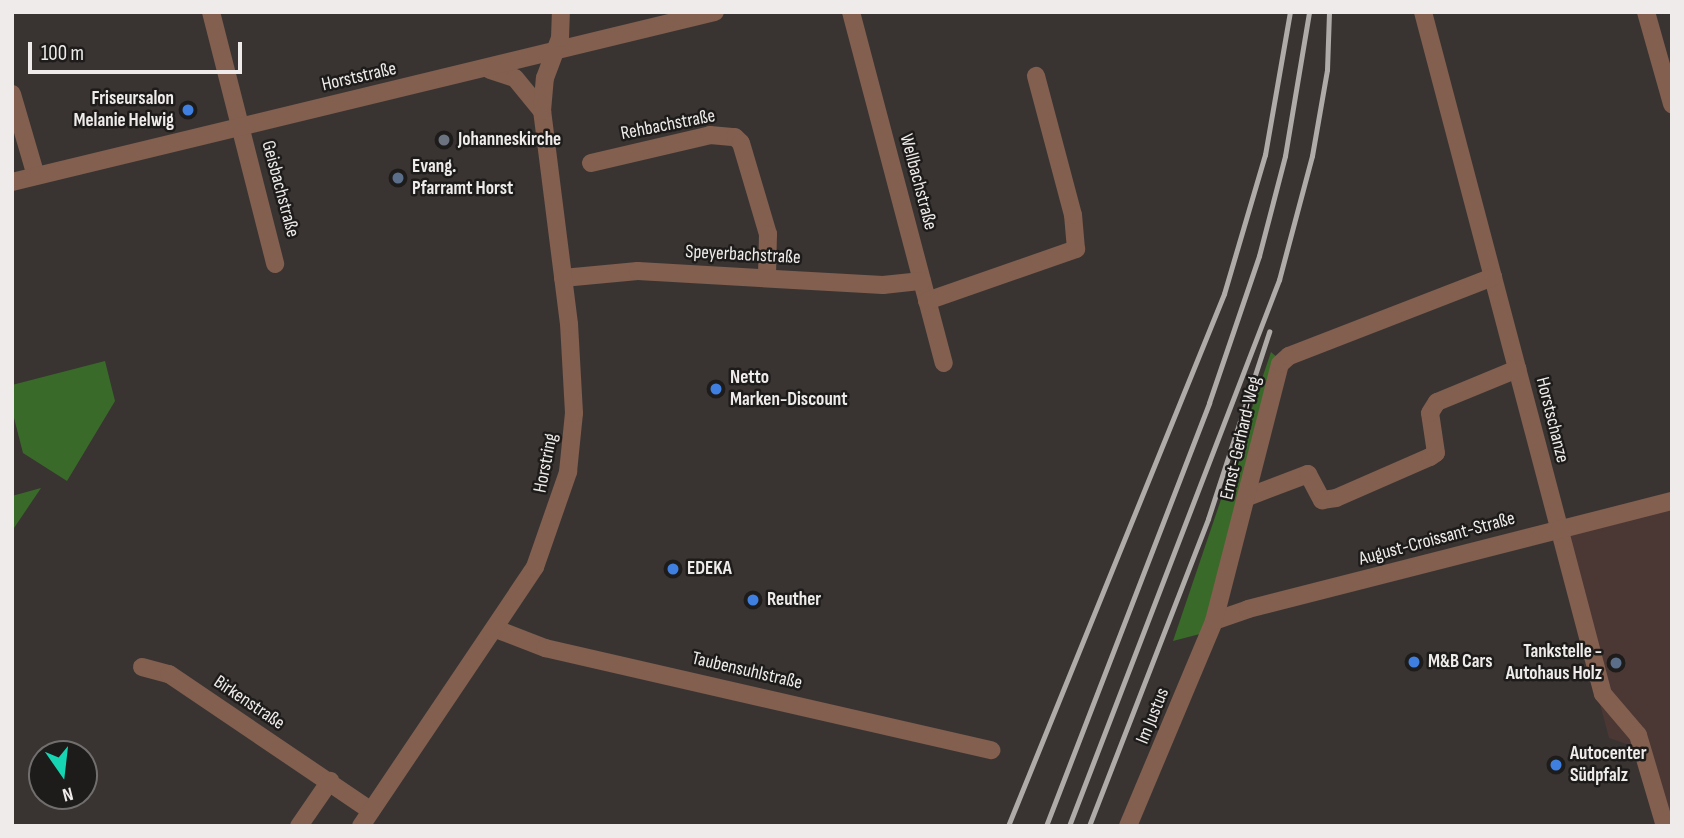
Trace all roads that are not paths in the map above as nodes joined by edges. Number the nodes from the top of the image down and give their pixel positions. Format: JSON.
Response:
{"nodes":[{"id":1,"x":211,"y":12,"type":"edge"},
{"id":2,"x":561,"y":12,"type":"edge"},
{"id":3,"x":713,"y":12,"type":"edge"},
{"id":4,"x":851,"y":12,"type":"edge"},
{"id":5,"x":1423,"y":12,"type":"edge"},
{"id":6,"x":1647,"y":12,"type":"edge"},
{"id":7,"x":554,"y":54,"type":"junction"},
{"id":8,"x":488,"y":70,"type":"junction"},
{"id":9,"x":1035,"y":76,"type":"dead end"},
{"id":10,"x":12,"y":94,"type":"edge"},
{"id":11,"x":1672,"y":104,"type":"edge"},
{"id":12,"x":542,"y":111,"type":"junction"},
{"id":13,"x":242,"y":126,"type":"junction"},
{"id":14,"x":590,"y":163,"type":"dead end"},
{"id":15,"x":36,"y":176,"type":"junction"},
{"id":16,"x":12,"y":182,"type":"edge"},
{"id":17,"x":275,"y":264,"type":"dead end"},
{"id":18,"x":767,"y":276,"type":"junction"},
{"id":19,"x":563,"y":278,"type":"junction"},
{"id":20,"x":1493,"y":278,"type":"junction"},
{"id":21,"x":922,"y":281,"type":"junction"},
{"id":22,"x":927,"y":301,"type":"junction"},
{"id":23,"x":944,"y":363,"type":"dead end"},
{"id":24,"x":1517,"y":369,"type":"junction"},
{"id":25,"x":1250,"y":496,"type":"junction"},
{"id":26,"x":1672,"y":501,"type":"edge"},
{"id":27,"x":1559,"y":530,"type":"junction"},
{"id":28,"x":1214,"y":621,"type":"junction"},
{"id":29,"x":496,"y":629,"type":"junction"},
{"id":30,"x":142,"y":667,"type":"dead end"},
{"id":31,"x":991,"y":750,"type":"dead end"},
{"id":32,"x":330,"y":781,"type":"junction"},
{"id":33,"x":365,"y":818,"type":"edge"},
{"id":34,"x":299,"y":826,"type":"edge"},
{"id":35,"x":1128,"y":826,"type":"edge"},
{"id":36,"x":1665,"y":826,"type":"edge"}],
"edges":[{"from":1,"to":13,"type":"street","name":"Geisbachstraße"},
{"from":2,"to":7,"type":"street","name":"Horstring"},
{"from":3,"to":7,"type":"street","name":"Horststraße"},
{"from":4,"to":21,"type":"street","name":"Wellbachstraße"},
{"from":5,"to":20,"type":"street","name":"Horstschanze"},
{"from":6,"to":11,"type":"street"},
{"from":7,"to":8,"type":"street","name":"Horststraße"},
{"from":7,"to":12,"type":"street","name":"Horstring"},
{"from":8,"to":12,"type":"street"},
{"from":8,"to":13,"type":"street","name":"Horststraße"},
{"from":9,"to":22,"type":"street"},
{"from":10,"to":15,"type":"street"},
{"from":12,"to":19,"type":"street","name":"Horstring"},
{"from":13,"to":15,"type":"street","name":"Horststraße"},
{"from":13,"to":17,"type":"street","name":"Geisbachstraße"},
{"from":14,"to":18,"type":"street","name":"Rehbachstraße"},
{"from":15,"to":16,"type":"street","name":"Horststraße"},
{"from":18,"to":19,"type":"street","name":"Speyerbachstraße"},
{"from":18,"to":21,"type":"street","name":"Speyerbachstraße"},
{"from":19,"to":29,"type":"street","name":"Horstring"},
{"from":20,"to":24,"type":"street","name":"Horstschanze"},
{"from":20,"to":25,"type":"street","name":"Ernst-Gerhard-Weg"},
{"from":21,"to":22,"type":"street","name":"Wellbachstraße"},
{"from":22,"to":23,"type":"street","name":"Wellbachstraße"},
{"from":24,"to":25,"type":"street"},
{"from":24,"to":27,"type":"street","name":"Horstschanze"},
{"from":25,"to":28,"type":"street","name":"Ernst-Gerhard-Weg"},
{"from":26,"to":27,"type":"street","name":"August-Croissant-Straße"},
{"from":27,"to":28,"type":"street","name":"August-Croissant-Straße"},
{"from":27,"to":36,"type":"street","name":"Horstschanze"},
{"from":28,"to":35,"type":"street","name":"Im Justus"},
{"from":29,"to":31,"type":"street","name":"Taubensuhlstraße"},
{"from":29,"to":33,"type":"street","name":"Horstring"},
{"from":30,"to":32,"type":"street","name":"Birkenstraße"},
{"from":32,"to":33,"type":"street","name":"Birkenstraße"},
{"from":32,"to":34,"type":"street"}]}
